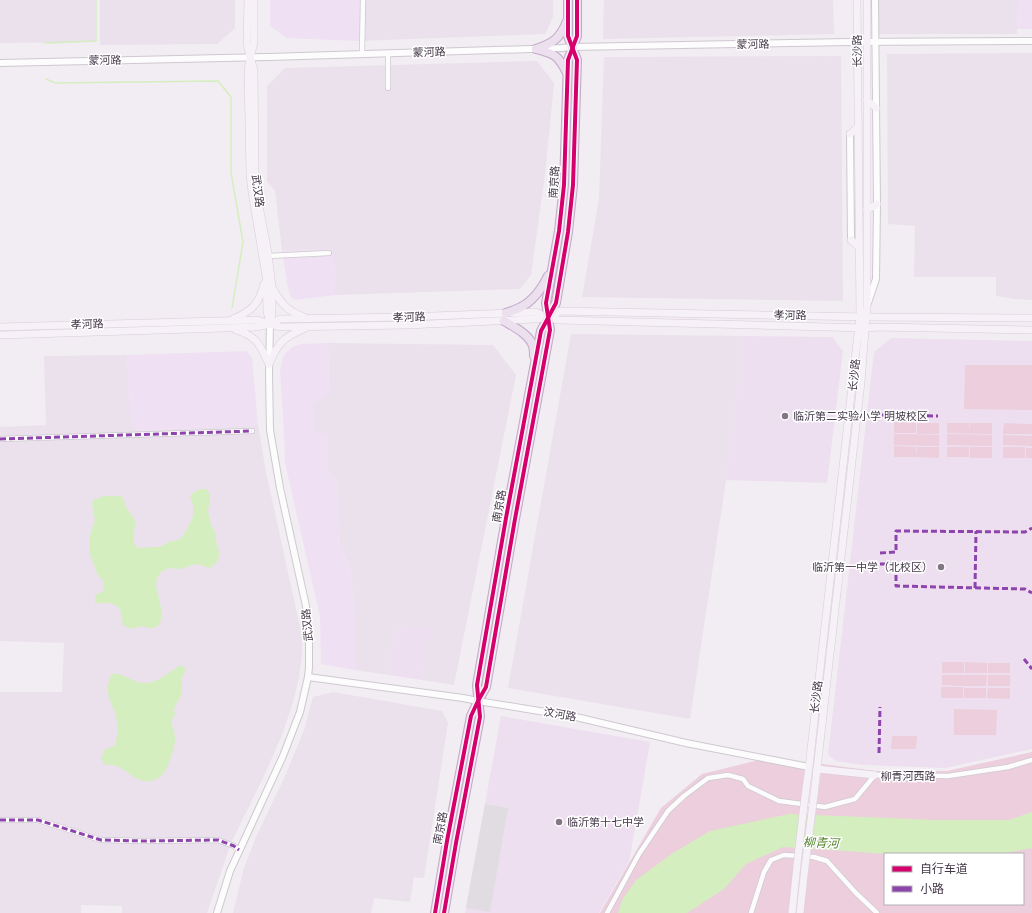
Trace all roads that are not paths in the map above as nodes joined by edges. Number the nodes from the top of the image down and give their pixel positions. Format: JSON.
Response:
{"nodes":[{"id":1,"x":248,"y":0,"type":"edge"},
{"id":2,"x":254,"y":0,"type":"edge"},
{"id":3,"x":363,"y":0,"type":"edge"},
{"id":4,"x":568,"y":0,"type":"edge"},
{"id":5,"x":577,"y":0,"type":"edge"},
{"id":6,"x":857,"y":0,"type":"edge"},
{"id":7,"x":867,"y":0,"type":"edge"},
{"id":8,"x":875,"y":0,"type":"edge"},
{"id":9,"x":568,"y":17,"type":"junction"},
{"id":10,"x":1032,"y":41,"type":"edge"},
{"id":11,"x":857,"y":42,"type":"junction"},
{"id":12,"x":867,"y":42,"type":"junction"},
{"id":13,"x":875,"y":42,"type":"junction"},
{"id":14,"x":572,"y":47,"type":"junction"},
{"id":15,"x":536,"y":49,"type":"junction"},
{"id":16,"x":388,"y":53,"type":"junction"},
{"id":17,"x":362,"y":54,"type":"junction"},
{"id":18,"x":250,"y":57,"type":"junction"},
{"id":19,"x":0,"y":63,"type":"edge"},
{"id":20,"x":568,"y":75,"type":"junction"},
{"id":21,"x":388,"y":88,"type":"dead end"},
{"id":22,"x":867,"y":100,"type":"junction"},
{"id":23,"x":876,"y":108,"type":"junction"},
{"id":24,"x":858,"y":127,"type":"junction"},
{"id":25,"x":850,"y":134,"type":"joint"},
{"id":26,"x":877,"y":204,"type":"junction"},
{"id":27,"x":867,"y":210,"type":"junction"},
{"id":28,"x":851,"y":240,"type":"joint"},
{"id":29,"x":859,"y":247,"type":"junction"},
{"id":30,"x":329,"y":253,"type":"dead end"},
{"id":31,"x":268,"y":256,"type":"junction"},
{"id":32,"x":552,"y":269,"type":"junction"},
{"id":33,"x":266,"y":276,"type":"junction"},
{"id":34,"x":272,"y":286,"type":"junction"},
{"id":35,"x":867,"y":305,"type":"junction"},
{"id":36,"x":505,"y":317,"type":"junction"},
{"id":37,"x":864,"y":317,"type":"junction"},
{"id":38,"x":549,"y":318,"type":"junction"},
{"id":39,"x":1032,"y":318,"type":"edge"},
{"id":40,"x":310,"y":319,"type":"junction"},
{"id":41,"x":228,"y":321,"type":"junction"},
{"id":42,"x":270,"y":324,"type":"junction"},
{"id":43,"x":308,"y":326,"type":"junction"},
{"id":44,"x":0,"y":327,"type":"edge"},
{"id":45,"x":230,"y":328,"type":"junction"},
{"id":46,"x":862,"y":328,"type":"junction"},
{"id":47,"x":1032,"y":330,"type":"edge"},
{"id":48,"x":0,"y":334,"type":"edge"},
{"id":49,"x":535,"y":363,"type":"junction"},
{"id":50,"x":269,"y":364,"type":"junction"},
{"id":51,"x":252,"y":431,"type":"dead end"},
{"id":52,"x":0,"y":439,"type":"edge"},
{"id":53,"x":308,"y":677,"type":"junction"},
{"id":54,"x":478,"y":701,"type":"junction"},
{"id":55,"x":1032,"y":760,"type":"edge"},
{"id":56,"x":809,"y":767,"type":"junction"},
{"id":57,"x":817,"y":769,"type":"junction"},
{"id":58,"x":875,"y":775,"type":"junction"},
{"id":59,"x":0,"y":820,"type":"edge"},
{"id":60,"x":239,"y":850,"type":"junction"},
{"id":61,"x":217,"y":913,"type":"edge"},
{"id":62,"x":435,"y":913,"type":"edge"},
{"id":63,"x":444,"y":913,"type":"edge"},
{"id":64,"x":607,"y":913,"type":"edge"},
{"id":65,"x":751,"y":913,"type":"edge"},
{"id":66,"x":792,"y":913,"type":"edge"},
{"id":67,"x":800,"y":913,"type":"edge"},
{"id":68,"x":878,"y":913,"type":"edge"}],
"edges":[{"from":1,"to":18,"type":"main road","name":"武汉路"},
{"from":2,"to":18,"type":"main road","name":"武汉路"},
{"from":3,"to":17,"type":"street"},
{"from":4,"to":9,"type":"highway","name":"南京路"},
{"from":5,"to":14,"type":"highway","name":"南京路"},
{"from":6,"to":11,"type":"main road","name":"长沙路"},
{"from":7,"to":12,"type":"main road","name":"长沙路"},
{"from":8,"to":13,"type":"street"},
{"from":9,"to":14,"type":"highway","name":"南京路"},
{"from":9,"to":15,"type":"highway"},
{"from":10,"to":13,"type":"street","name":"蒙河路"},
{"from":11,"to":12,"type":"street","name":"蒙河路"},
{"from":11,"to":14,"type":"street","name":"蒙河路"},
{"from":11,"to":24,"type":"main road","name":"长沙路"},
{"from":12,"to":13,"type":"street","name":"蒙河路"},
{"from":12,"to":22,"type":"main road","name":"长沙路"},
{"from":13,"to":23,"type":"street"},
{"from":14,"to":15,"type":"street","name":"蒙河路"},
{"from":14,"to":20,"type":"highway","name":"南京路"},
{"from":14,"to":38,"type":"highway","name":"南京路"},
{"from":15,"to":16,"type":"street","name":"蒙河路"},
{"from":15,"to":20,"type":"highway"},
{"from":16,"to":17,"type":"street","name":"蒙河路"},
{"from":16,"to":21,"type":"street"},
{"from":17,"to":18,"type":"street","name":"蒙河路"},
{"from":18,"to":19,"type":"street","name":"蒙河路"},
{"from":18,"to":31,"type":"main road","name":"武汉路"},
{"from":18,"to":33,"type":"main road","name":"武汉路"},
{"from":20,"to":32,"type":"highway","name":"南京路"},
{"from":22,"to":23,"type":"main road"},
{"from":22,"to":27,"type":"main road","name":"长沙路"},
{"from":23,"to":26,"type":"street"},
{"from":24,"to":25,"type":"main road"},
{"from":24,"to":29,"type":"main road","name":"长沙路"},
{"from":25,"to":28,"type":"street"},
{"from":26,"to":27,"type":"main road"},
{"from":26,"to":35,"type":"street"},
{"from":27,"to":35,"type":"main road","name":"长沙路"},
{"from":28,"to":29,"type":"main road"},
{"from":29,"to":37,"type":"main road","name":"长沙路"},
{"from":30,"to":31,"type":"street"},
{"from":31,"to":34,"type":"main road","name":"武汉路"},
{"from":32,"to":36,"type":"highway"},
{"from":32,"to":38,"type":"highway","name":"南京路"},
{"from":33,"to":41,"type":"main road"},
{"from":33,"to":42,"type":"main road","name":"武汉路"},
{"from":34,"to":40,"type":"main road"},
{"from":34,"to":42,"type":"main road","name":"武汉路"},
{"from":35,"to":37,"type":"main road","name":"长沙路"},
{"from":36,"to":38,"type":"main road","name":"孝河路"},
{"from":36,"to":40,"type":"main road","name":"孝河路"},
{"from":36,"to":43,"type":"main road","name":"孝河路"},
{"from":36,"to":49,"type":"highway"},
{"from":37,"to":38,"type":"main road","name":"孝河路"},
{"from":37,"to":39,"type":"main road","name":"孝河路"},
{"from":37,"to":46,"type":"main road","name":"长沙路"},
{"from":38,"to":46,"type":"main road","name":"孝河路"},
{"from":38,"to":49,"type":"highway","name":"南京路"},
{"from":38,"to":54,"type":"highway","name":"南京路"},
{"from":40,"to":42,"type":"main road","name":"孝河路"},
{"from":41,"to":42,"type":"main road","name":"孝河路"},
{"from":41,"to":44,"type":"main road","name":"孝河路"},
{"from":42,"to":43,"type":"main road","name":"孝河路"},
{"from":42,"to":45,"type":"main road","name":"孝河路"},
{"from":42,"to":50,"type":"street","name":"武汉路"},
{"from":43,"to":50,"type":"main road"},
{"from":45,"to":48,"type":"main road","name":"孝河路"},
{"from":45,"to":50,"type":"main road"},
{"from":46,"to":47,"type":"main road","name":"孝河路"},
{"from":46,"to":56,"type":"main road","name":"长沙路"},
{"from":46,"to":57,"type":"main road","name":"长沙路"},
{"from":49,"to":54,"type":"highway","name":"南京路"},
{"from":50,"to":53,"type":"street","name":"武汉路"},
{"from":51,"to":52,"type":"street"},
{"from":53,"to":54,"type":"street","name":"汶河路"},
{"from":53,"to":60,"type":"street","name":"武汉路"},
{"from":54,"to":56,"type":"street","name":"汶河路"},
{"from":54,"to":62,"type":"highway","name":"南京路"},
{"from":54,"to":63,"type":"highway","name":"南京路"},
{"from":55,"to":58,"type":"street","name":"柳青河西路"},
{"from":56,"to":66,"type":"main road","name":"长沙路","bridge":true},
{"from":57,"to":58,"type":"main road"},
{"from":57,"to":67,"type":"main road","name":"长沙路","bridge":true},
{"from":58,"to":64,"type":"street","name":"柳青河西路"},
{"from":59,"to":60,"type":"street"},
{"from":60,"to":61,"type":"street","name":"武汉路"},
{"from":65,"to":68,"type":"street"}]}
